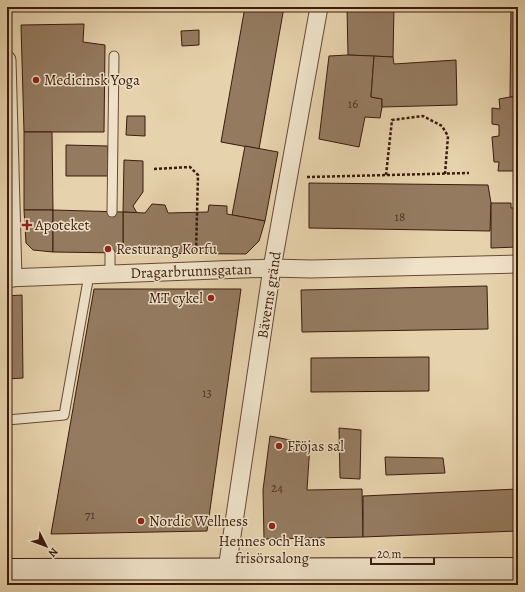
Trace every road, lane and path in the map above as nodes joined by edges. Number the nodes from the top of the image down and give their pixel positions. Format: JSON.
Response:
{"nodes":[{"id":1,"x":320,"y":7,"type":"edge"},
{"id":2,"x":114,"y":56,"type":"dead end"},
{"id":3,"x":7,"y":60,"type":"edge"},
{"id":4,"x":154,"y":169,"type":"dead end"},
{"id":5,"x":469,"y":173,"type":"dead end"},
{"id":6,"x":445,"y":174,"type":"junction"},
{"id":7,"x":386,"y":175,"type":"junction"},
{"id":8,"x":289,"y":177,"type":"junction"},
{"id":9,"x":112,"y":212,"type":"dead end"},
{"id":10,"x":110,"y":253,"type":"dead end"},
{"id":11,"x":518,"y":264,"type":"edge"},
{"id":12,"x":272,"y":268,"type":"junction"},
{"id":13,"x":195,"y":271,"type":"junction"},
{"id":14,"x":110,"y":274,"type":"junction"},
{"id":15,"x":88,"y":275,"type":"junction"},
{"id":16,"x":10,"y":278,"type":"edge"},
{"id":17,"x":7,"y":420,"type":"edge"},
{"id":18,"x":518,"y":569,"type":"edge"},
{"id":19,"x":12,"y":575,"type":"edge"},
{"id":20,"x":228,"y":577,"type":"edge"}],
"edges":[{"from":1,"to":8,"type":"street","name":"Bäverns gränd"},
{"from":2,"to":9,"type":"lane"},
{"from":3,"to":16,"type":"street"},
{"from":4,"to":13,"type":"path"},
{"from":5,"to":6,"type":"path"},
{"from":6,"to":7,"type":"path"},
{"from":6,"to":7,"type":"path"},
{"from":7,"to":8,"type":"path"},
{"from":8,"to":12,"type":"street","name":"Bäverns gränd"},
{"from":10,"to":14,"type":"lane"},
{"from":11,"to":12,"type":"street","name":"Dragarbrunnsgatan"},
{"from":12,"to":13,"type":"street","name":"Dragarbrunnsgatan"},
{"from":12,"to":20,"type":"street","name":"Bäverns gränd"},
{"from":13,"to":14,"type":"street","name":"Dragarbrunnsgatan"},
{"from":14,"to":15,"type":"street","name":"Dragarbrunnsgatan"},
{"from":15,"to":16,"type":"street","name":"Dragarbrunnsgatan"},
{"from":15,"to":17,"type":"lane"},
{"from":18,"to":20,"type":"main road"},
{"from":19,"to":20,"type":"main road"}]}
